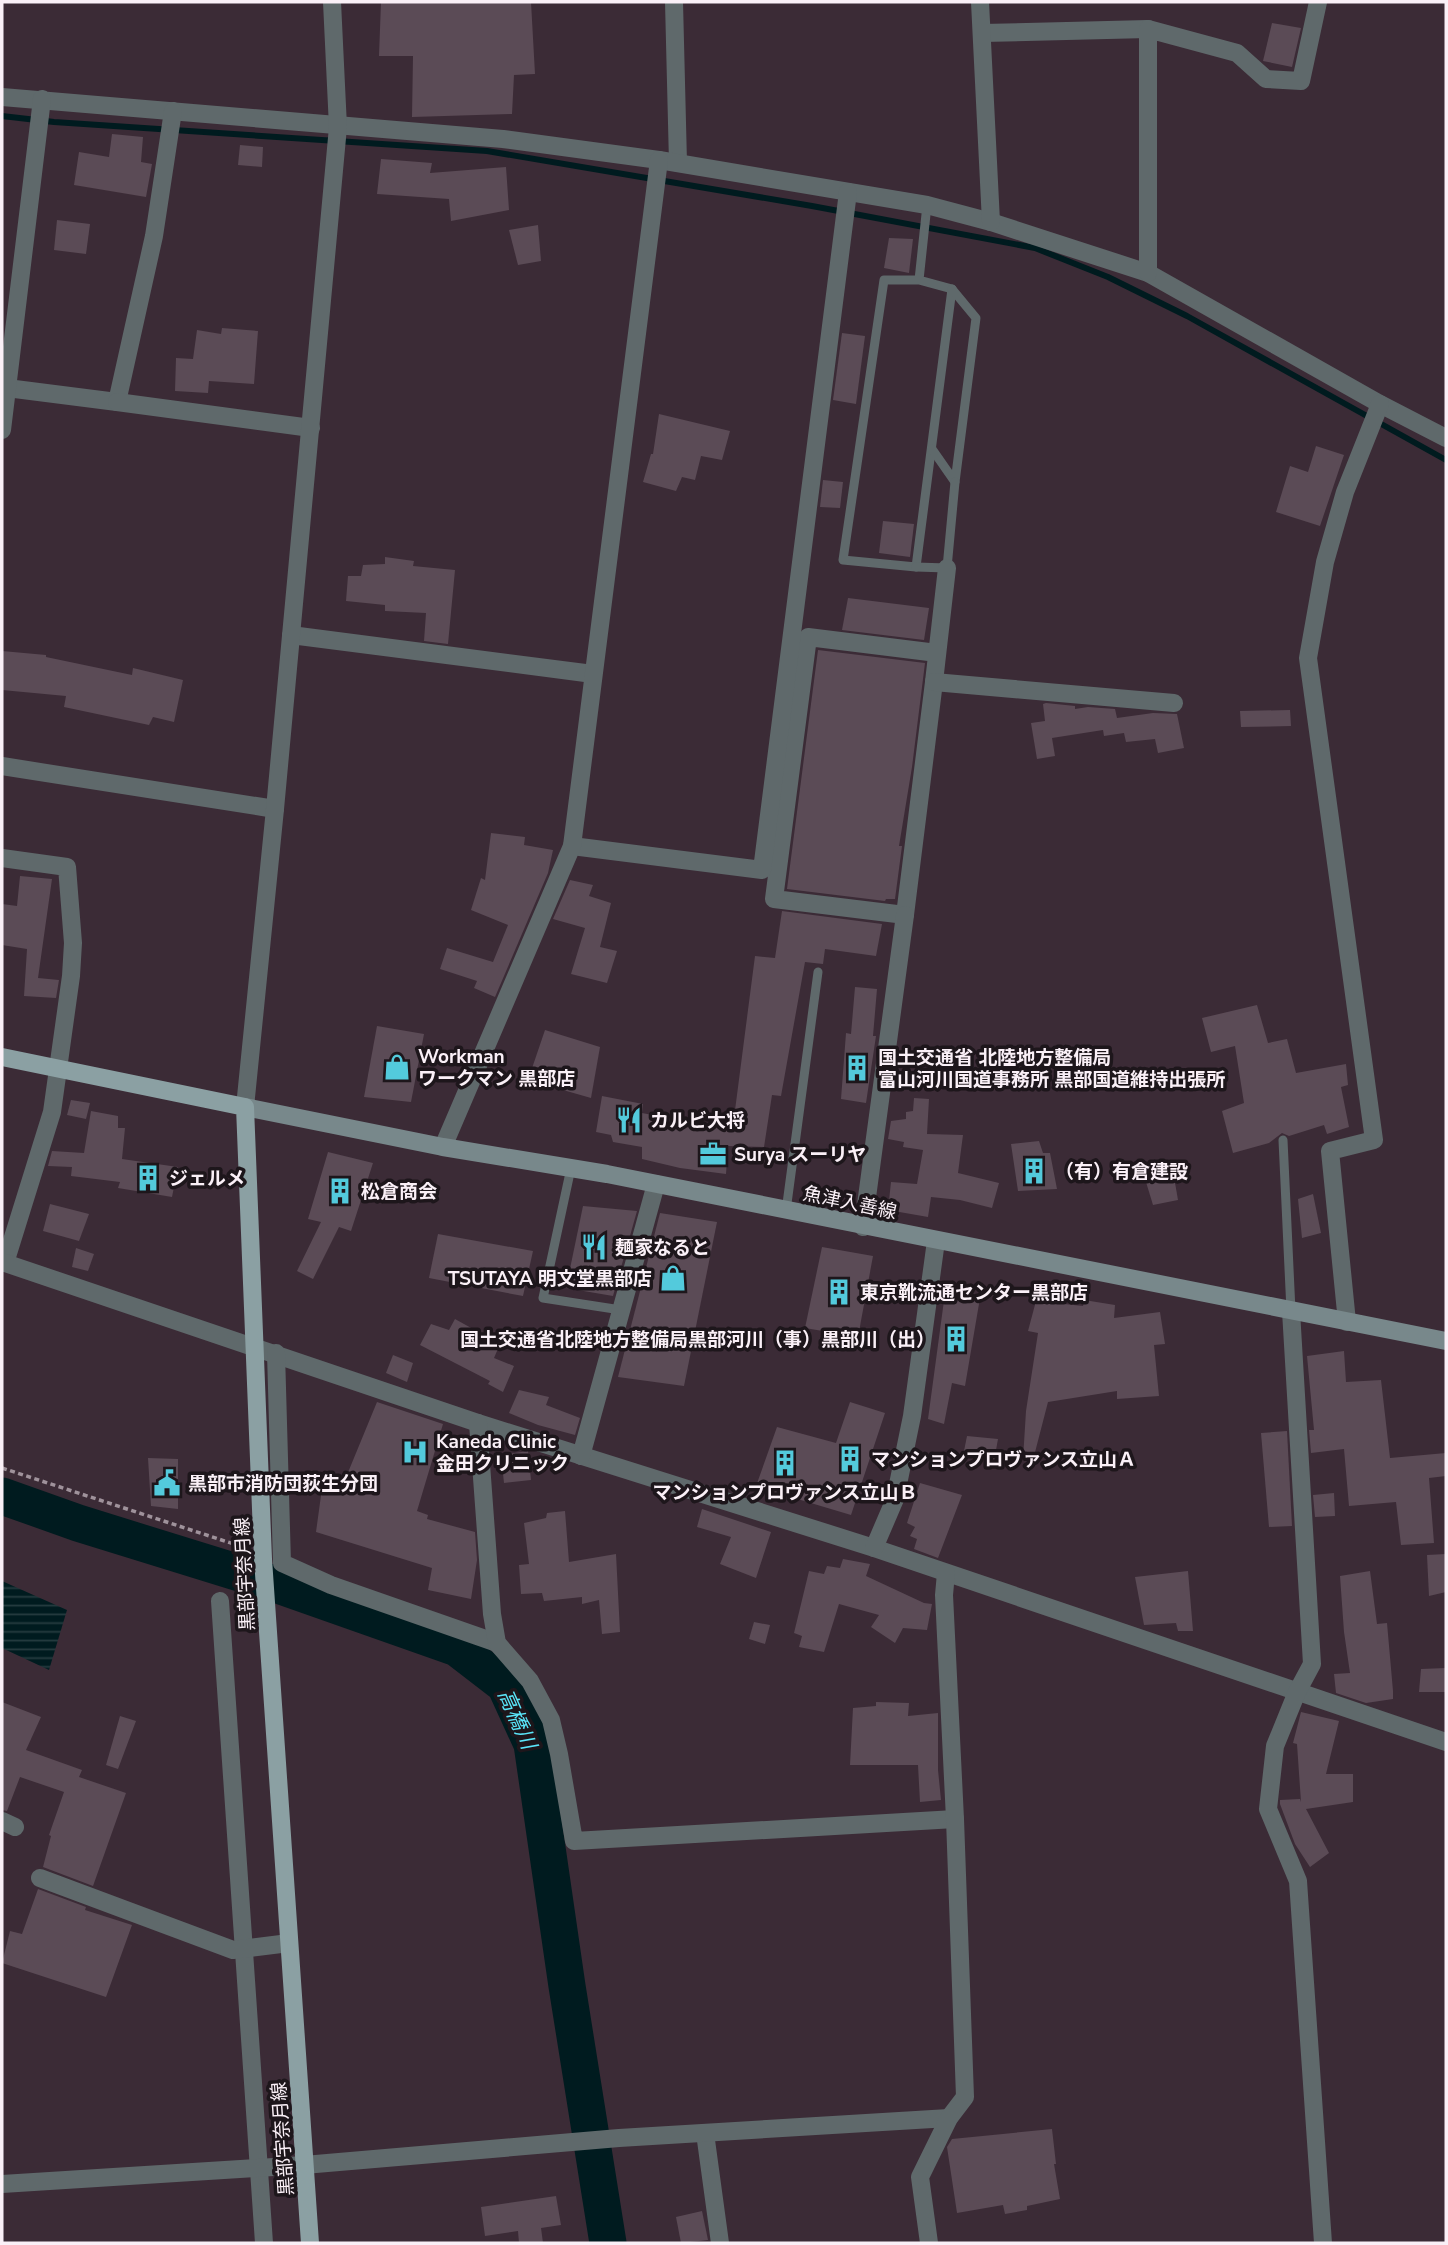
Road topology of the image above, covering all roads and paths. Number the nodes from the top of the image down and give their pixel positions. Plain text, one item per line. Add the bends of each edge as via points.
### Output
1 (332, 2) edge
2 (674, 2) edge
3 (980, 2) edge
4 (1318, 2) edge
5 (1148, 29) junction
6 (982, 33) junction
7 (2, 97) edge
8 (42, 99) junction
9 (173, 111) junction
10 (338, 127) junction
11 (659, 160) junction
12 (678, 163) junction
13 (848, 192) junction
14 (927, 205) junction
15 (991, 222) junction
16 (1148, 273) junction
17 (919, 280) junction
18 (953, 289) junction
19 (7, 388) junction
20 (117, 402) junction
21 (1380, 404) junction
22 (311, 428) junction
23 (2, 430) edge
24 (1446, 438) edge
25 (932, 449) junction
26 (955, 482) junction
27 (916, 567) junction
28 (947, 568) junction
29 (291, 635) junction
30 (937, 653) junction
31 (593, 674) junction
32 (934, 682) junction
33 (1174, 703) dead end
34 (2, 765) edge
35 (275, 809) junction
36 (572, 846) junction
37 (2, 859) edge
38 (905, 915) junction
39 (818, 972) dead end
40 (2, 1057) edge
41 (57, 1068) junction
42 (245, 1107) junction
43 (1283, 1140) dead end
44 (443, 1147) junction
45 (570, 1168) junction
46 (656, 1184) junction
47 (786, 1211) junction
48 (863, 1227) junction
49 (936, 1241) junction
50 (3, 1263) edge
51 (621, 1310) junction
52 (1291, 1311) junction
53 (1347, 1322) junction
54 (1446, 1341) edge
55 (254, 1345) junction
56 (276, 1353) junction
57 (478, 1423) junction
58 (581, 1456) junction
59 (2, 1468) edge
60 (874, 1548) junction
61 (263, 1554) junction
62 (946, 1573) junction
63 (220, 1601) dead end
64 (497, 1643) junction
65 (1297, 1692) junction
66 (1446, 1741) edge
67 (955, 1819) junction
68 (40, 1878) dead end
69 (289, 1943) junction
70 (246, 1949) junction
71 (949, 2118) junction
72 (705, 2133) junction
73 (304, 2165) junction
74 (259, 2167) junction
75 (2, 2183) edge
76 (264, 2243) edge
77 (310, 2243) edge
78 (720, 2243) edge
79 (929, 2243) edge
80 (1323, 2243) edge

1 - 10 street
2 - 12 street
3 - 6 street
4 - 5 street via 1301,81 1266,79 1237,53
5 - 6 street
5 - 16 street
6 - 15 street
7 - 8 street
8 - 9 street
8 - 19 street
9 - 10 street
9 - 20 street via 153,236
10 - 11 street via 503,139
10 - 22 street
11 - 12 street
11 - 31 street
12 - 13 street
13 - 14 street
13 - 36 street via 762,870
14 - 15 street
14 - 17 lane
15 - 16 street
16 - 21 street
17 - 18 lane
17 - 27 lane via 884,280 843,561
18 - 25 lane
18 - 26 lane via 976,318
19 - 20 street
19 - 23 street
20 - 22 street
21 - 24 street
21 - 53 street via 1341,503 1308,658 1374,1140 1330,1151
22 - 29 street
25 - 26 lane
25 - 27 lane
26 - 28 lane
27 - 28 lane
28 - 30 street
29 - 31 street
29 - 35 street
30 - 32 street
30 - 38 street via 808,637 774,900
31 - 36 street
32 - 33 street
32 - 38 street
34 - 35 street
35 - 42 street
36 - 44 street
37 - 41 street via 67,867 73,943
38 - 48 street
39 - 47 lane
40 - 41 main road
41 - 42 main road
41 - 50 street via 52,1112
42 - 44 main road, 魚津入善線
42 - 55 main road, 黒部宇奈月線
43 - 52 lane
44 - 45 main road, 魚津入善線
45 - 46 main road, 魚津入善線
45 - 51 lane via 543,1298
46 - 47 main road, 魚津入善線
46 - 51 street
47 - 48 main road, 魚津入善線
48 - 49 main road, 魚津入善線
49 - 52 main road, 魚津入善線
49 - 60 street via 912,1416 895,1499
50 - 55 street
51 - 58 street
52 - 53 main road, 魚津入善線
52 - 65 street via 1312,1664
53 - 54 main road, 魚津入善線
55 - 56 street
55 - 61 main road, 黒部宇奈月線
56 - 57 street
56 - 64 street via 282,1563 331,1585
57 - 58 street
57 - 64 street
58 - 60 street
59 - 61 path
60 - 62 street
61 - 69 main road, 黒部宇奈月線
62 - 65 street
62 - 67 street
63 - 70 street
64 - 67 street via 530,1681 551,1720 574,1841
65 - 66 street
65 - 80 street via 1275,1746 1268,1809 1298,1881
67 - 71 street via 965,2097
68 - 70 street via 233,1950
69 - 70 street
69 - 73 main road, 黒部宇奈月線
70 - 74 street
71 - 72 street
71 - 79 street via 920,2177
72 - 73 street
72 - 78 street
73 - 74 street
73 - 77 main road, 黒部宇奈月線
74 - 75 street
74 - 76 street

